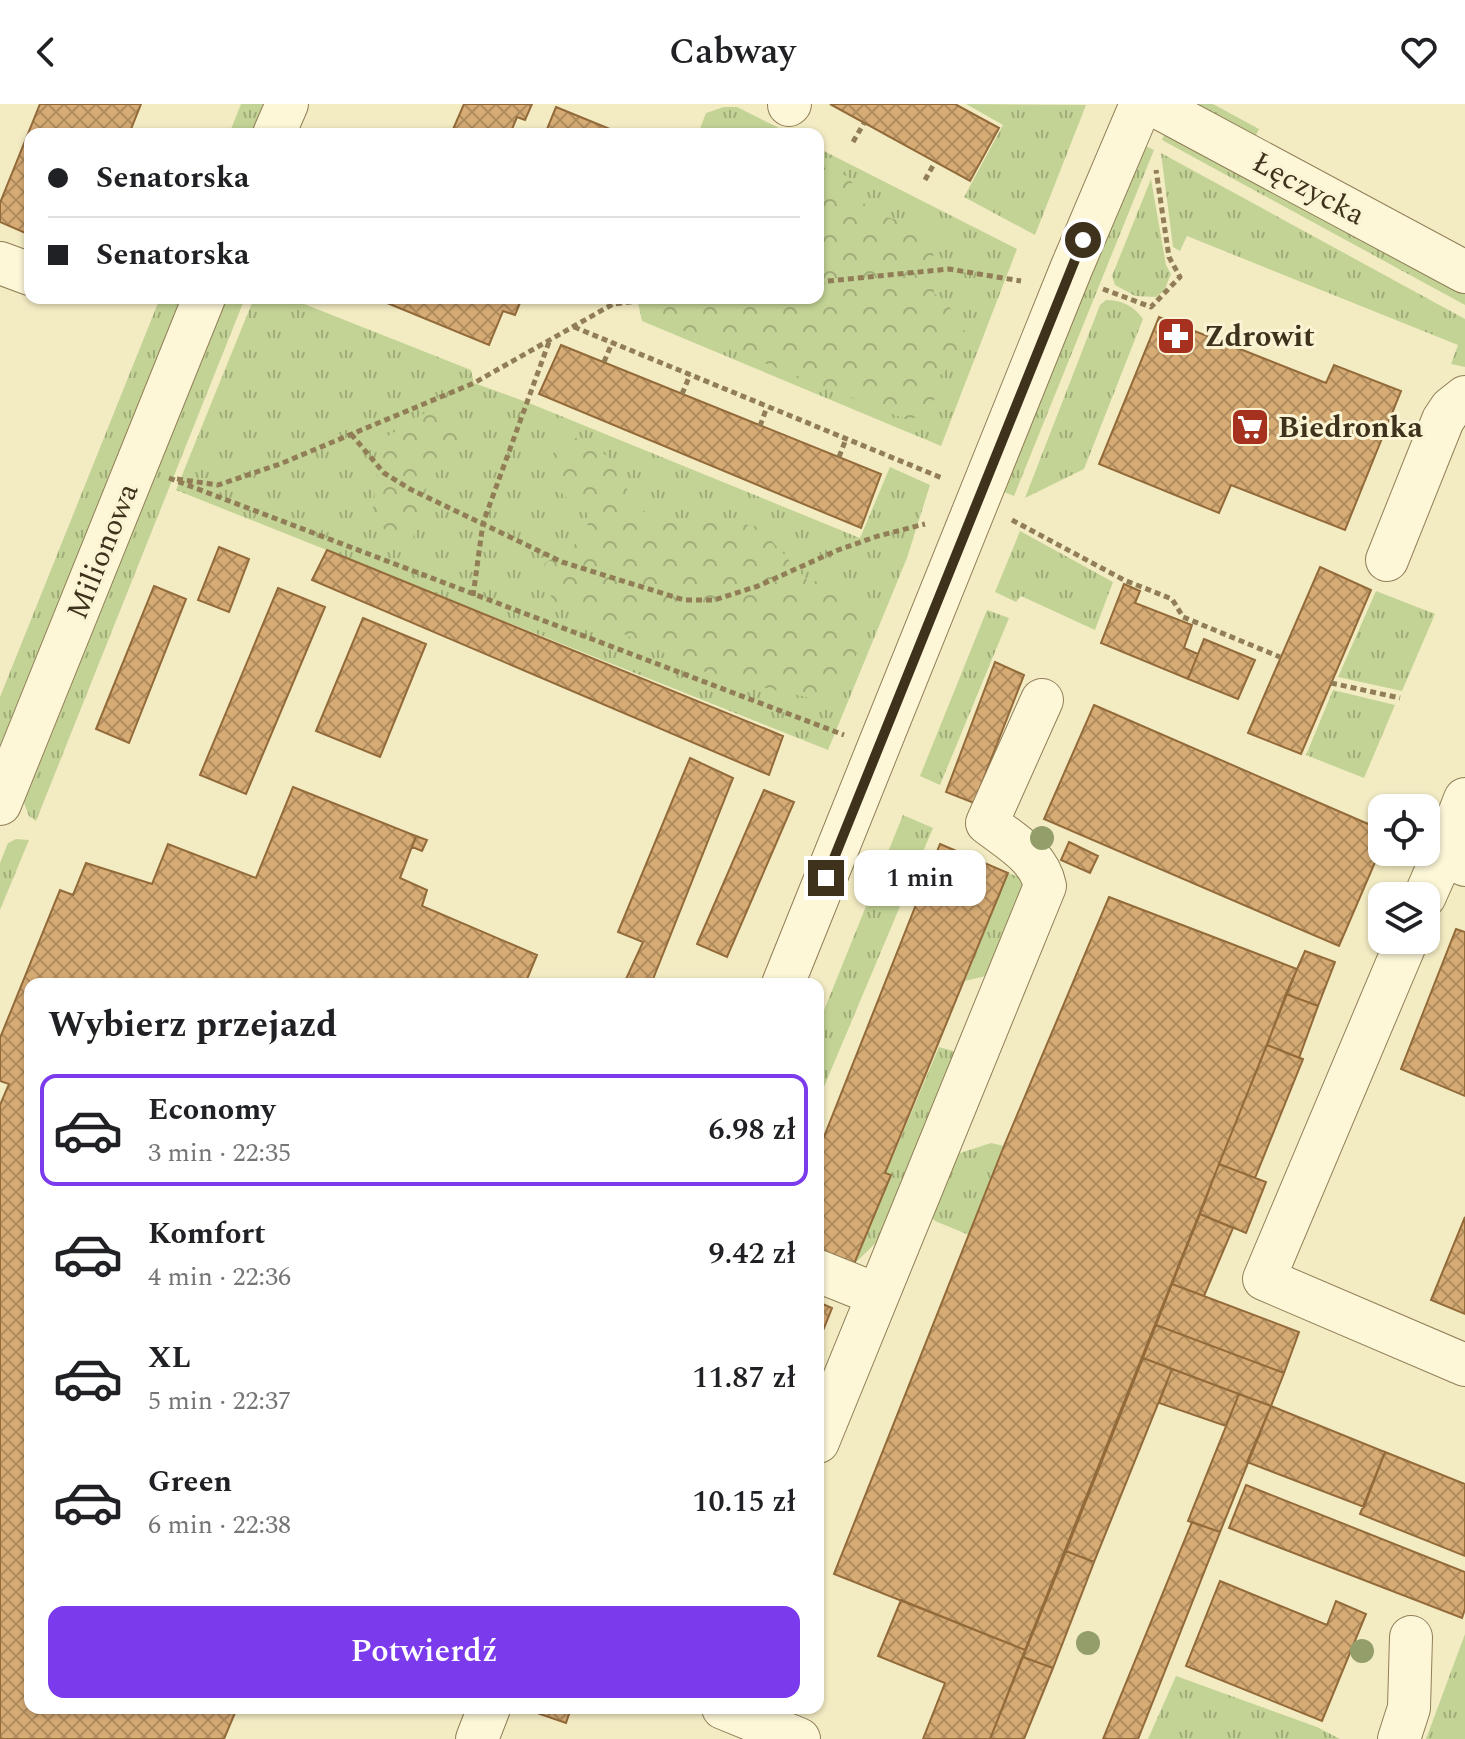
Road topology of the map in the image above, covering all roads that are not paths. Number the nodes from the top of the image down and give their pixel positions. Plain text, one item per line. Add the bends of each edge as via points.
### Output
1 (287, 104) edge
2 (1141, 104) edge
3 (1152, 104) edge
4 (277, 128) edge
5 (0, 263) edge
6 (1463, 267) edge
7 (24, 272) edge
8 (202, 304) edge
9 (1465, 397) edge
10 (1387, 560) dead end
11 (1042, 700) dead end
12 (1465, 799) edge
13 (0, 804) edge
14 (1454, 860) edge
15 (1436, 882) edge
16 (1401, 954) edge
17 (785, 978) edge
18 (824, 1273) edge
19 (878, 1295) junction
20 (1465, 1365) edge
21 (824, 1427) edge
22 (1411, 1637) dead end
23 (487, 1714) edge
24 (738, 1714) edge
25 (477, 1739) edge
26 (799, 1739) edge
27 (1399, 1739) edge

1 - 4 street
2 - 17 street
3 - 6 street, Łęczycka
5 - 7 street
8 - 13 street, Milionowa
9 - 10 street via 1443,420
11 - 19 street via 987,823 1035,861 1045,886
12 - 14 street
14 - 15 street
16 - 20 street via 1264,1279
18 - 19 street
19 - 21 street
22 - 27 street via 1409,1708
23 - 25 street
24 - 26 street

